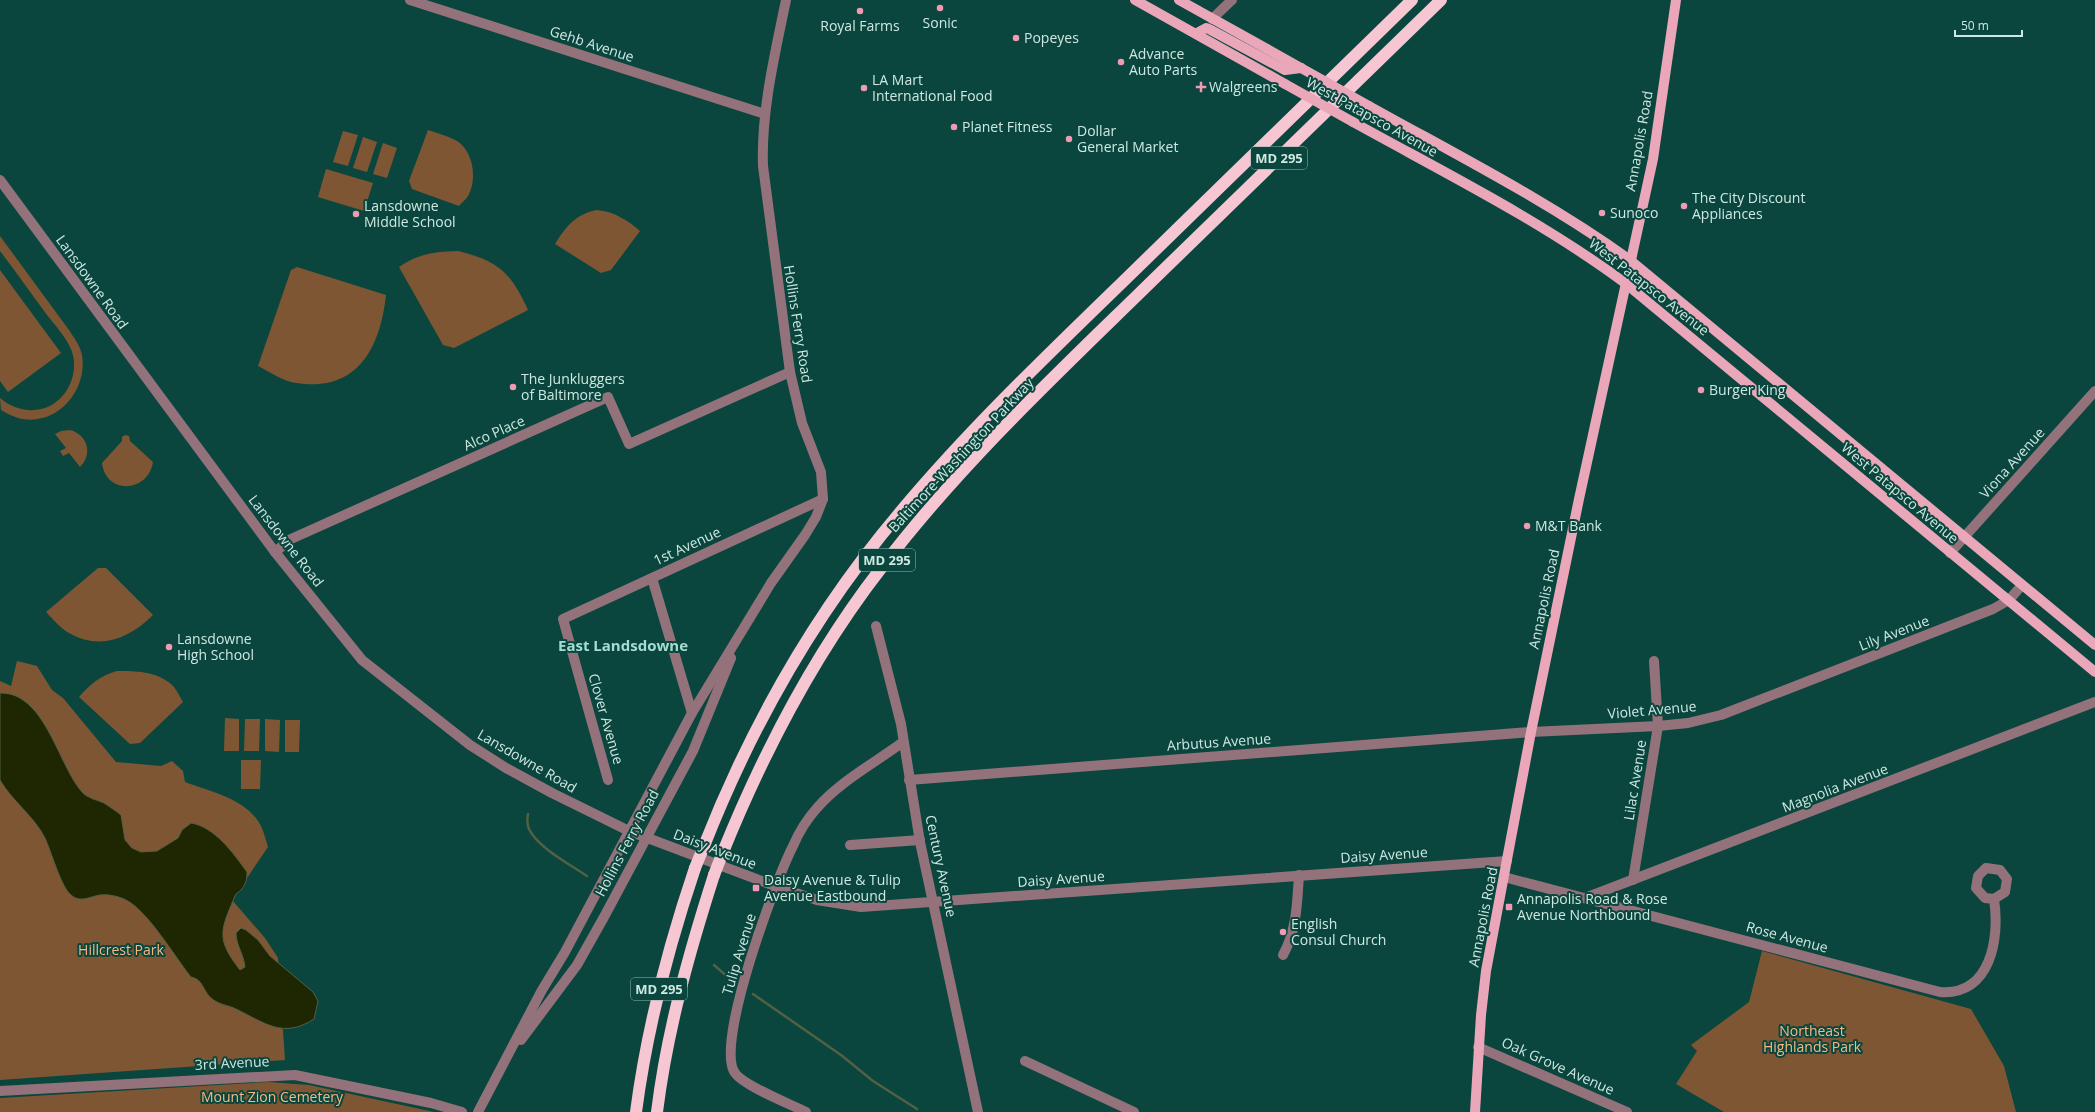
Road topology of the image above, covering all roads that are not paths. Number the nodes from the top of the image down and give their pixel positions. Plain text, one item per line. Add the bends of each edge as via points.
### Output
1 (410, 0) edge
2 (786, 0) edge
3 (1135, 0) edge
4 (1179, 0) edge
5 (1232, 0) edge
6 (1412, 0) edge
7 (1441, 0) edge
8 (1676, 0) edge
9 (1212, 19) junction
10 (1197, 33) junction
11 (1301, 68) junction
12 (765, 114) junction
13 (0, 180) edge
14 (1630, 260) junction
15 (1625, 283) junction
16 (790, 372) junction
17 (2095, 391) edge
18 (823, 499) junction
19 (1965, 536) junction
20 (275, 552) junction
21 (1950, 553) junction
22 (652, 578) junction
23 (2022, 585) junction
24 (2009, 600) junction
25 (563, 619) joint
26 (744, 626) junction
27 (876, 626) dead end
28 (2095, 645) edge
29 (1654, 661) dead end
30 (2095, 672) edge
31 (1770, 696) joint
32 (2095, 702) edge
33 (692, 713) junction
34 (1658, 726) junction
35 (1532, 732) junction
36 (903, 742) junction
37 (608, 780) dead end
38 (909, 780) junction
39 (630, 831) junction
40 (646, 838) junction
41 (920, 840) junction
42 (850, 845) dead end
43 (1507, 862) junction
44 (1299, 875) junction
45 (1504, 877) junction
46 (1633, 880) junction
47 (775, 886) junction
48 (1585, 898) junction
49 (1994, 899) dead end
50 (934, 902) junction
51 (1284, 955) dead end
52 (1478, 1046) junction
53 (507, 1057) junction
54 (1025, 1061) dead end
55 (0, 1091) edge
56 (462, 1112) edge
57 (478, 1112) edge
58 (636, 1112) edge
59 (657, 1112) edge
60 (806, 1112) edge
61 (978, 1112) edge
62 (1134, 1112) edge
63 (1476, 1112) edge
64 (1627, 1112) edge

1 - 12 street, Gehb Avenue
2 - 12 street, Hollins Ferry Road
3 - 10 main road, West Patapsco Avenue
4 - 9 main road, West Patapsco Avenue
5 - 9 street
6 - 58 highway, Baltimore-Washington Parkway / MD 295, bridge via 967,437 901,511 837,594 787,673 741,758 695,868 656,998
7 - 59 highway, Baltimore-Washington Parkway / MD 295, bridge via 980,452 915,526 854,605 804,682 759,766 722,852 689,955 667,1047
8 - 14 main road, Annapolis Road via 1653,159
9 - 11 main road, West Patapsco Avenue
10 - 11 main road via 1206,28 1210,29 1285,70
10 - 15 main road, West Patapsco Avenue, bridge via 1546,230
11 - 14 main road, West Patapsco Avenue, bridge via 1555,211
12 - 16 street, Hollins Ferry Road via 763,166
13 - 20 street, Lansdowne Road
14 - 15 main road, Annapolis Road
14 - 19 main road, West Patapsco Avenue
15 - 21 main road, West Patapsco Avenue
15 - 35 main road, Annapolis Road
16 - 18 street, Hollins Ferry Road via 802,423 821,472
16 - 20 street, Alco Place via 629,444 608,397 291,539
17 - 19 street, Viona Avenue
18 - 22 street, 1st Avenue
18 - 26 street, Hollins Ferry Road via 805,535
19 - 21 street, Viona Avenue
19 - 23 main road, West Patapsco Avenue
20 - 39 street, Lansdowne Road via 362,660 439,722 506,768
21 - 24 main road, West Patapsco Avenue
22 - 25 street, 1st Avenue
22 - 33 street
23 - 24 street, Lily Avenue
23 - 28 main road, West Patapsco Avenue
24 - 30 main road, West Patapsco Avenue
24 - 31 street, Lily Avenue via 1993,609
25 - 37 street, Clover Avenue
26 - 33 street, Hollins Ferry Road
26 - 40 street, Hollins Ferry Road via 693,751
27 - 36 street, Century Avenue via 898,709
29 - 34 street, Lilac Avenue
31 - 34 street, Violet Avenue via 1703,720
32 - 46 street, Magnolia Avenue
33 - 39 street, Hollins Ferry Road
34 - 35 street, Violet Avenue
34 - 46 street, Lilac Avenue
35 - 38 street, Arbutus Avenue
35 - 43 main road, Annapolis Road
36 - 38 street, Century Avenue
36 - 47 street, Tulip Avenue via 830,794 817,808 792,846
38 - 41 street, Century Avenue
39 - 40 street, Daisy Avenue
39 - 53 street, Hollins Ferry Road
40 - 47 street, Daisy Avenue
40 - 53 street, Hollins Ferry Road via 577,965 549,1006
41 - 42 street
41 - 50 street, Century Avenue
43 - 44 street, Daisy Avenue
43 - 45 main road, Annapolis Road
44 - 50 street, Daisy Avenue
44 - 51 street via 1292,939
45 - 48 street, Rose Avenue
45 - 52 main road, Annapolis Road via 1486,971
46 - 48 street, Magnolia Avenue
47 - 50 street, Daisy Avenue via 817,900 861,907
47 - 60 street, Tulip Avenue via 740,998 731,1040 730,1060 735,1074 744,1082
48 - 49 street, Rose Avenue via 1940,992 1952,993 1972,985 1984,971 1996,930
50 - 61 street, Century Avenue
52 - 63 main road, Annapolis Road
52 - 64 street, Oak Grove Avenue
53 - 57 street, Hollins Ferry Road
54 - 62 street
55 - 56 street, 3rd Avenue via 295,1075 431,1103

